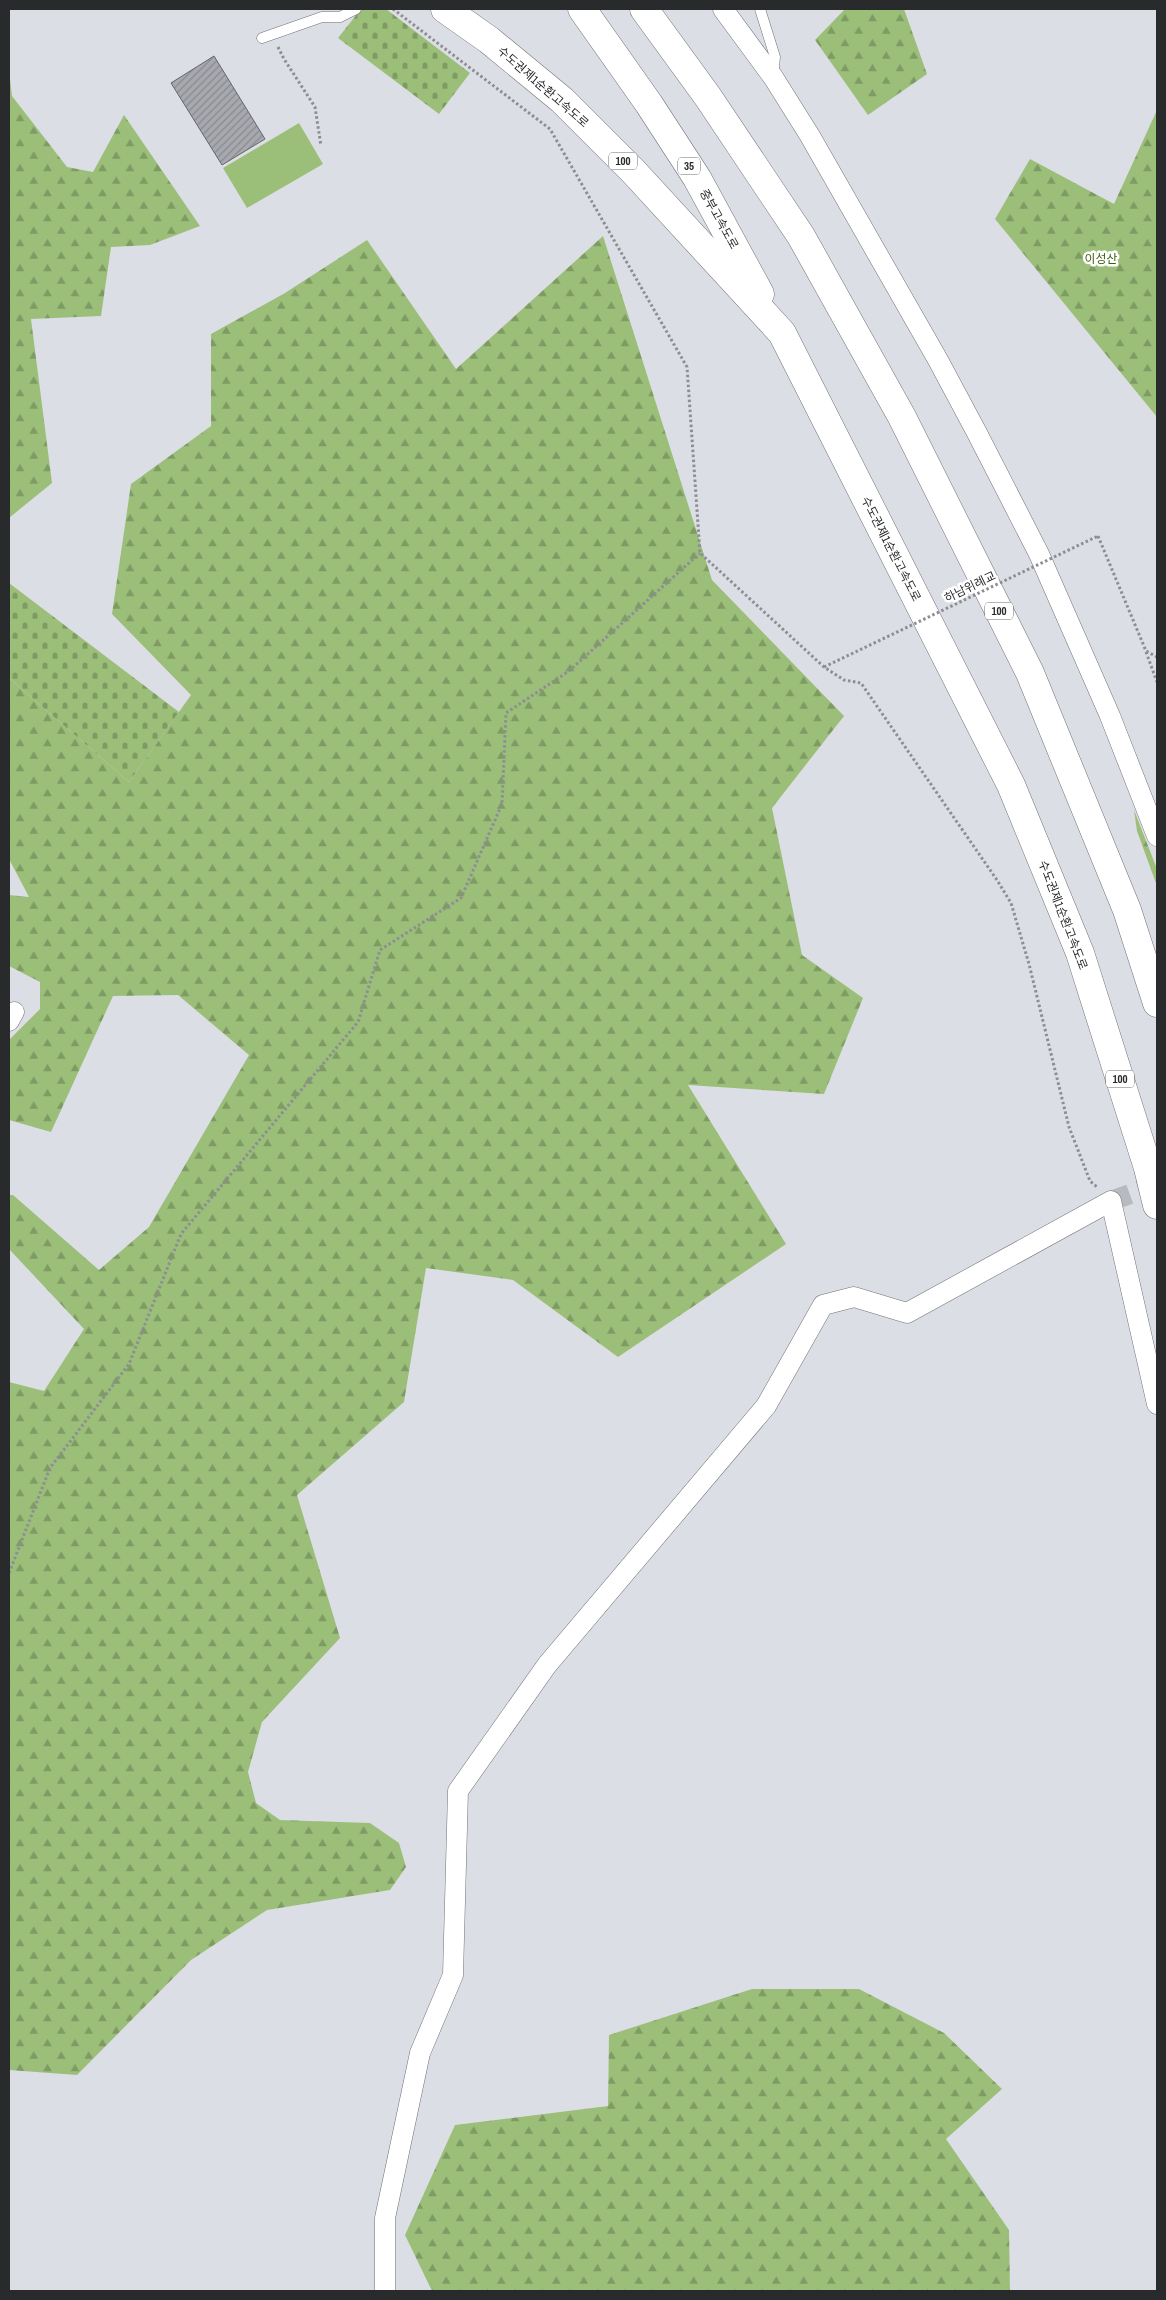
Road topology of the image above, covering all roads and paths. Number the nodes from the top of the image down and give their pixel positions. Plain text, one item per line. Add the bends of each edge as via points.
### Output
1 (356, 9) edge
2 (393, 9) edge
3 (445, 9) edge
4 (582, 9) edge
5 (644, 9) edge
6 (723, 9) edge
7 (760, 9) edge
8 (273, 34) junction
9 (262, 38) dead end
10 (773, 77) junction
11 (321, 146) dead end
12 (782, 333) junction
13 (700, 553) junction
14 (1146, 651) junction
15 (1157, 657) edge
16 (824, 667) junction
17 (1157, 682) edge
18 (1157, 836) edge
19 (1157, 1003) edge
20 (1112, 1201) junction
21 (1157, 1205) edge
22 (1157, 1404) edge
23 (9, 1573) edge
24 (385, 2291) edge

1 - 8 lane via 340,17 322,16
2 - 13 path via 550,129 687,367
3 - 12 highway, 수도권제1순환고속도로 / 100 via 489,40 562,100 633,171
4 - 12 highway, 중부고속도로 / 35 via 697,178
5 - 19 highway, 100 via 708,97 801,236 902,417 1030,673 1127,910
6 - 10 street
7 - 10 lane via 775,57
8 - 9 lane
8 - 11 path via 284,59 315,106
10 - 18 street via 938,360 1039,554 1110,716
12 - 21 highway, 수도권제1순환고속도로 / 100 via 1011,785 1080,953
13 - 16 path
13 - 23 path via 569,671 506,714 502,804 461,898 380,950 358,1022 181,1234 129,1364 50,1468
14 - 15 path
14 - 16 path, 하남위례교, bridge via 1098,536
14 - 17 path
16 - 20 path via 844,680 861,683 1011,902 1069,1127 1090,1180
20 - 22 street
20 - 24 street via 907,1313 854,1297 823,1305 766,1406 547,1665 458,1791 453,1975 418,2063 385,2218

